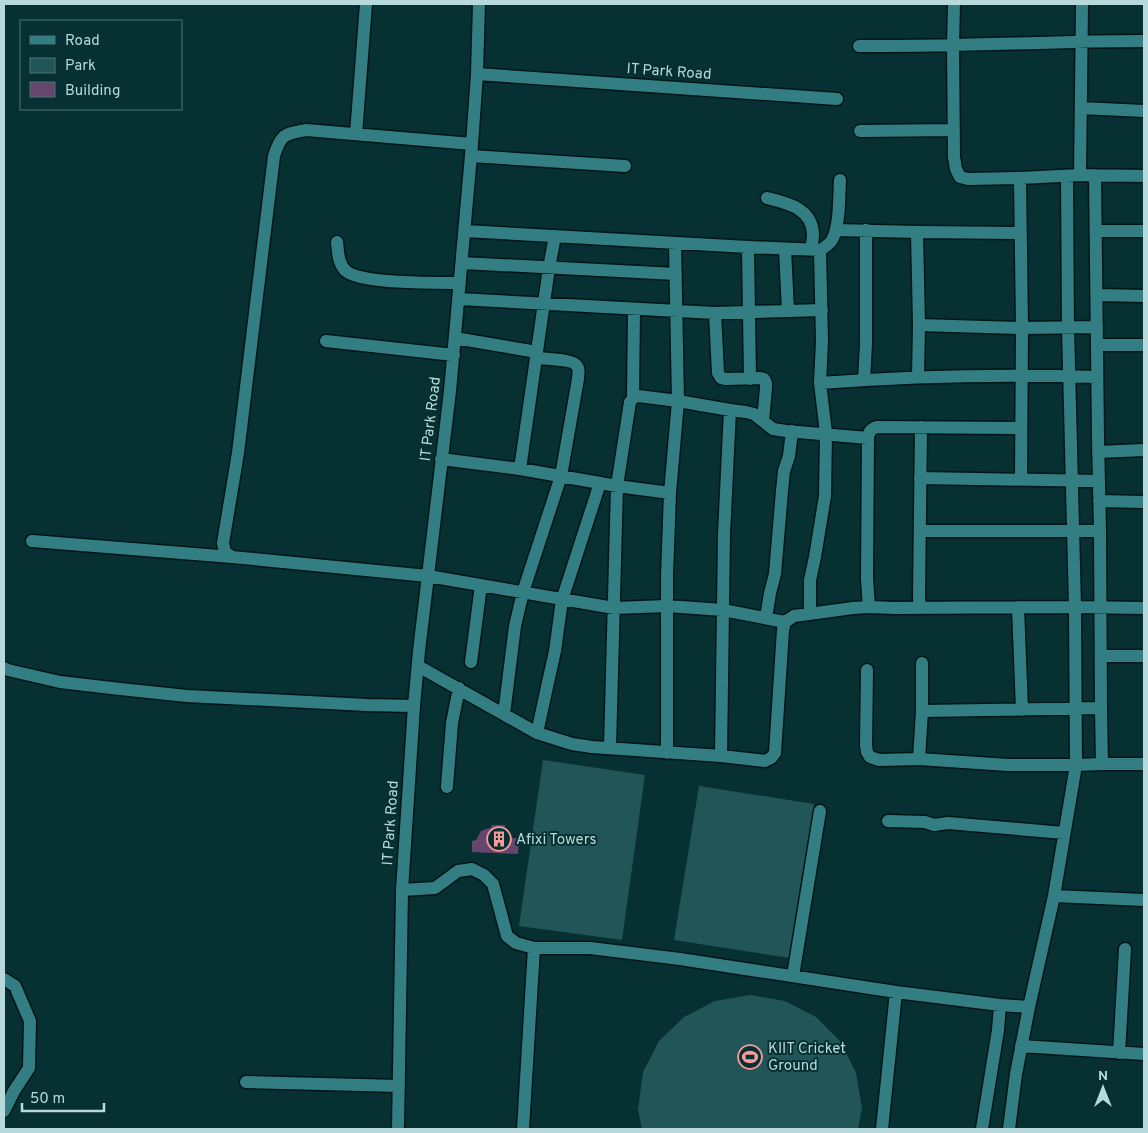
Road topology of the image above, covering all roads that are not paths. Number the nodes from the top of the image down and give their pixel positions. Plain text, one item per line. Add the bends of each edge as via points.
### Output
1 (366, 4) edge
2 (480, 4) edge
3 (954, 4) edge
4 (1082, 4) edge
5 (1082, 41) junction
6 (1144, 41) edge
7 (858, 46) dead end
8 (953, 46) junction
9 (478, 74) junction
10 (837, 99) dead end
11 (1081, 108) junction
12 (1144, 111) edge
13 (954, 130) junction
14 (860, 131) dead end
15 (356, 134) junction
16 (472, 150) junction
17 (625, 166) dead end
18 (1074, 175) junction
19 (1095, 175) junction
20 (1144, 176) edge
21 (1020, 178) junction
22 (840, 180) dead end
23 (767, 198) dead end
24 (836, 230) junction
25 (866, 230) junction
26 (465, 231) junction
27 (1096, 231) junction
28 (1144, 231) edge
29 (917, 232) junction
30 (1021, 233) junction
31 (555, 236) junction
32 (337, 242) dead end
33 (675, 243) junction
34 (748, 247) junction
35 (785, 249) junction
36 (816, 250) junction
37 (462, 263) junction
38 (549, 268) junction
39 (676, 274) junction
40 (460, 283) junction
41 (1097, 295) junction
42 (1144, 296) edge
43 (458, 299) junction
44 (544, 304) junction
45 (634, 309) junction
46 (822, 310) junction
47 (676, 311) junction
48 (788, 311) junction
49 (749, 312) junction
50 (716, 313) junction
51 (919, 325) junction
52 (1068, 327) junction
53 (1097, 327) junction
54 (1022, 328) junction
55 (455, 338) junction
56 (326, 341) dead end
57 (1097, 345) junction
58 (1144, 345) edge
59 (454, 355) junction
60 (537, 355) junction
61 (1021, 376) junction
62 (1069, 376) junction
63 (918, 377) junction
64 (1097, 377) junction
65 (750, 379) junction
66 (864, 380) junction
67 (820, 383) junction
68 (633, 398) junction
69 (678, 401) junction
70 (730, 410) junction
71 (763, 420) junction
72 (921, 427) junction
73 (1021, 428) junction
74 (792, 431) junction
75 (826, 434) junction
76 (868, 438) junction
77 (1144, 450) edge
78 (1098, 452) junction
79 (441, 459) junction
80 (520, 469) junction
81 (561, 476) junction
82 (920, 478) junction
83 (1021, 480) junction
84 (1072, 480) junction
85 (1099, 480) junction
86 (600, 483) junction
87 (617, 486) junction
88 (670, 492) junction
89 (1099, 501) junction
90 (1144, 502) edge
91 (920, 531) junction
92 (1073, 531) junction
93 (1100, 531) junction
94 (32, 541) dead end
95 (232, 557) junction
96 (428, 576) junction
97 (481, 585) junction
98 (523, 592) junction
99 (562, 600) junction
100 (667, 606) junction
101 (868, 607) junction
102 (920, 607) junction
103 (1018, 607) junction
104 (1075, 607) junction
105 (614, 608) junction
106 (1100, 608) junction
107 (1144, 608) edge
108 (723, 610) junction
109 (810, 614) junction
110 (766, 618) junction
111 (785, 622) junction
112 (1101, 656) junction
113 (1144, 656) edge
114 (471, 662) dead end
115 (922, 663) dead end
116 (418, 666) junction
117 (4, 668) edge
118 (868, 670) dead end
119 (459, 688) junction
120 (414, 706) junction
121 (1101, 708) junction
122 (1022, 710) junction
123 (1076, 710) junction
124 (922, 711) junction
125 (504, 714) junction
126 (537, 733) junction
127 (610, 748) junction
128 (667, 753) junction
129 (721, 756) junction
130 (919, 759) junction
131 (1102, 764) junction
132 (1144, 764) edge
133 (1076, 765) junction
134 (446, 787) dead end
135 (820, 811) dead end
136 (888, 821) dead end
137 (1064, 833) junction
138 (402, 890) junction
139 (1054, 896) junction
140 (1144, 900) edge
141 (534, 948) junction
142 (1125, 949) dead end
143 (793, 976) junction
144 (4, 979) edge
145 (896, 992) junction
146 (1000, 1005) junction
147 (1029, 1007) junction
148 (1021, 1046) junction
149 (1119, 1053) junction
150 (1144, 1054) edge
151 (246, 1082) dead end
152 (399, 1086) junction
153 (4, 1111) edge
154 (398, 1129) edge
155 (523, 1129) edge
156 (882, 1129) edge
157 (982, 1129) edge
158 (1009, 1129) edge

1 - 15 street
2 - 9 street
3 - 8 street
4 - 5 street
5 - 6 street
5 - 8 street
5 - 11 street
7 - 8 street
8 - 13 street
9 - 10 street, IT Park Road
9 - 16 street, IT Park Road
11 - 12 street
11 - 18 street
13 - 14 street
13 - 21 street via 954,157 960,177
15 - 16 street
15 - 95 street via 306,130 286,134 274,156 238,453 223,543 225,552
16 - 17 street
16 - 26 street, IT Park Road
18 - 19 street
18 - 21 street
18 - 52 street
19 - 20 street
19 - 27 street
21 - 30 street
22 - 24 street
23 - 36 street via 804,213 811,223
24 - 25 street
24 - 36 street via 831,241
25 - 29 street
25 - 66 street
26 - 31 street
26 - 37 street, IT Park Road
27 - 28 street
27 - 41 street
29 - 30 street
29 - 51 street
30 - 54 street
31 - 33 street
31 - 38 street
32 - 40 street via 340,262 346,271 363,278 423,284
33 - 34 street
33 - 39 street
34 - 35 street
34 - 49 street
35 - 36 street
35 - 48 street
36 - 46 street
37 - 38 street
37 - 40 street, IT Park Road
38 - 39 street
38 - 44 street
39 - 47 street
40 - 43 street, IT Park Road
41 - 42 street
41 - 53 street
43 - 44 street
43 - 55 street, IT Park Road
44 - 45 street
44 - 60 street
45 - 47 street
45 - 68 street
46 - 48 street
46 - 67 street
47 - 50 street
47 - 69 street
48 - 49 street
49 - 50 street
49 - 65 street
50 - 65 street via 718,374 726,379
51 - 54 street
51 - 63 street
52 - 53 street
52 - 54 street
52 - 62 street
53 - 57 street
54 - 61 street
55 - 59 street, IT Park Road
55 - 60 street
56 - 59 street
57 - 58 street
57 - 64 street
59 - 79 street, IT Park Road
60 - 80 street
60 - 81 street via 572,362 579,370
61 - 62 street
61 - 63 street
61 - 73 street
62 - 64 street
62 - 84 street
63 - 66 street
64 - 78 street
65 - 71 street via 764,379 766,383
66 - 67 street
67 - 75 street
68 - 69 street
68 - 87 street
69 - 70 street
69 - 88 street
70 - 71 street via 754,414
70 - 108 street
71 - 74 street via 773,429
72 - 73 street
72 - 76 street via 872,428
72 - 82 street
73 - 83 street
74 - 75 street
74 - 110 street via 784,471 775,574
75 - 76 street
75 - 109 street via 825,496 810,580
76 - 101 street
77 - 78 street
78 - 85 street
79 - 80 street
79 - 96 street, IT Park Road
80 - 81 street
81 - 86 street
81 - 98 street
82 - 83 street
82 - 91 street
83 - 84 street
84 - 85 street
84 - 92 street
85 - 89 street
86 - 87 street
86 - 99 street
87 - 88 street
87 - 105 street
88 - 100 street
89 - 90 street
89 - 93 street
91 - 92 street
91 - 102 street
92 - 93 street
92 - 104 street
93 - 106 street
94 - 95 street
95 - 96 street
96 - 97 street
96 - 116 street, IT Park Road
97 - 98 street
97 - 114 street
98 - 99 street
98 - 125 street via 515,626
99 - 105 street
99 - 126 street
100 - 105 street
100 - 108 street
100 - 128 street
101 - 102 street
101 - 109 street
102 - 103 street
103 - 104 street
103 - 122 street
104 - 106 street
104 - 123 street
105 - 127 street
106 - 107 street
106 - 112 street
108 - 110 street
108 - 129 street
109 - 111 street via 794,616
110 - 111 street
111 - 129 street via 775,753 765,761
112 - 113 street
112 - 121 street
115 - 124 street
116 - 119 street
116 - 120 street, IT Park Road
117 - 120 street via 60,682 187,696
118 - 130 street via 867,752 879,760
119 - 125 street
119 - 134 street
120 - 138 street, IT Park Road
121 - 123 street
121 - 131 street
122 - 123 street
122 - 124 street
123 - 133 street
124 - 130 street
125 - 126 street
126 - 127 street via 572,744
127 - 128 street
128 - 129 street
130 - 133 street via 1008,765
131 - 132 street
131 - 133 street
133 - 137 street
135 - 143 street
136 - 137 street
137 - 139 street
138 - 141 street via 435,888 458,871 472,870 484,875 493,884 507,936 516,943
138 - 152 street, IT Park Road
139 - 140 street
139 - 147 street
141 - 143 street via 590,948
141 - 155 street
142 - 149 street
143 - 145 street
144 - 153 street via 15,986 30,1021 29,1068
145 - 146 street
145 - 156 street
146 - 147 street
146 - 157 street
147 - 148 street
148 - 149 street
148 - 158 street
149 - 150 street
151 - 152 street
152 - 154 street, IT Park Road

